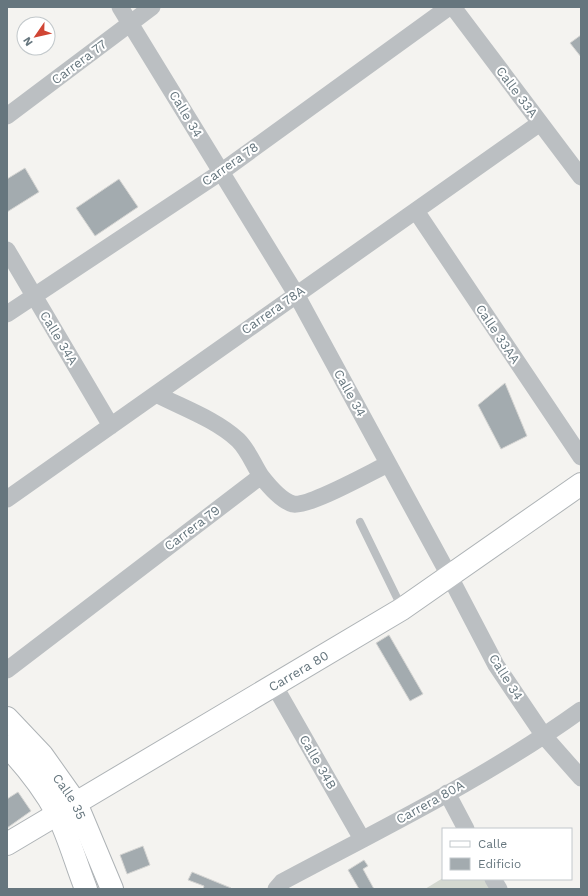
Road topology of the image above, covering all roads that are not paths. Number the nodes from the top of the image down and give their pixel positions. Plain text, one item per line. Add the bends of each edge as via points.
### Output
1 (120, 7) edge
2 (152, 7) edge
3 (449, 7) edge
4 (453, 7) edge
5 (130, 23) junction
6 (7, 116) edge
7 (540, 123) junction
8 (221, 172) junction
9 (581, 177) edge
10 (416, 211) junction
11 (7, 250) edge
12 (296, 294) junction
13 (34, 295) junction
14 (7, 314) edge
15 (156, 394) junction
16 (111, 426) junction
17 (581, 457) edge
18 (388, 464) junction
19 (261, 476) junction
20 (581, 484) edge
21 (7, 499) edge
22 (360, 522) dead end
23 (450, 577) junction
24 (402, 609) junction
25 (7, 670) edge
26 (274, 685) junction
27 (581, 710) edge
28 (7, 718) edge
29 (544, 736) junction
30 (7, 746) edge
31 (581, 778) edge
32 (447, 793) junction
33 (76, 803) junction
34 (57, 814) junction
35 (465, 828) edge
36 (362, 839) junction
37 (7, 844) edge
38 (494, 880) edge
39 (86, 889) edge
40 (112, 889) edge
41 (276, 889) edge
42 (499, 889) edge

1 - 5 street, Calle 34
2 - 5 street, Carrera 77
3 - 8 street, Carrera 78
4 - 7 street, Calle 33A
5 - 6 street, Carrera 77
5 - 8 street, Calle 34
7 - 9 street, Calle 33A
7 - 10 street, Carrera 78A
8 - 12 street, Calle 34
8 - 13 street, Carrera 78
10 - 12 street, Carrera 78A
10 - 17 street, Calle 33AA
11 - 13 street, Calle 34A
12 - 15 street, Carrera 78A
12 - 18 street, Calle 34
13 - 14 street, Carrera 78
13 - 16 street, Calle 34A
15 - 16 street, Carrera 78A
15 - 19 street via 230,433 250,455
16 - 21 street, Carrera 78A
18 - 19 street via 300,504 293,504 283,498
18 - 23 street, Calle 34
19 - 25 street, Carrera 79
20 - 23 street, Carrera 80
22 - 24 lane
23 - 24 street, Carrera 80
23 - 29 street, Calle 34 via 496,665
24 - 26 street, Carrera 80
26 - 33 street, Carrera 80
26 - 36 street, Calle 34B
27 - 29 street, Carrera 80A
28 - 33 street, Calle 35 via 23,732 42,755
29 - 31 street, Calle 34
29 - 32 street, Carrera 80A
30 - 34 street, Calle 35 via 42,788
32 - 35 street
32 - 36 street, Carrera 80A
33 - 34 street, Carrera 80
33 - 40 street, Calle 35
34 - 37 street, Carrera 80
34 - 39 street, Calle 35
36 - 41 street, Carrera 80A via 282,882
38 - 42 street

